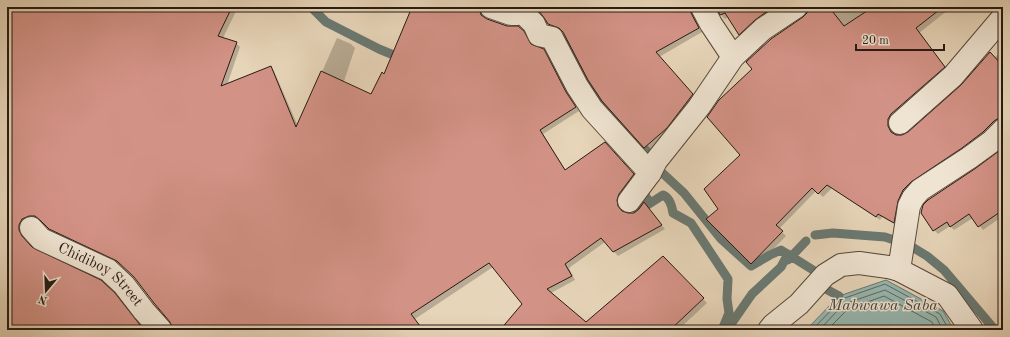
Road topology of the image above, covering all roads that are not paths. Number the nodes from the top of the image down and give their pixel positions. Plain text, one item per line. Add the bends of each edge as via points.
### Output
1 (491, 7) edge
2 (702, 7) edge
3 (796, 7) edge
4 (523, 9) edge
5 (1003, 17) edge
6 (733, 57) junction
7 (900, 123) dead end
8 (1003, 130) edge
9 (650, 173) junction
10 (628, 201) dead end
11 (31, 228) dead end
12 (899, 270) junction
13 (161, 330) edge
14 (769, 330) edge
15 (972, 330) edge

1 - 4 street via 511,14
2 - 6 street
3 - 6 street via 762,29
4 - 9 street via 539,35 552,38 592,109
5 - 7 street via 953,76
6 - 9 street via 699,107 656,161
8 - 12 street via 991,142 920,190 913,198 909,206
9 - 10 street
11 - 13 street, Chidiboy Street via 41,239 108,270 124,285
12 - 14 street via 859,263 841,264 825,275 799,304
12 - 15 street via 947,295

